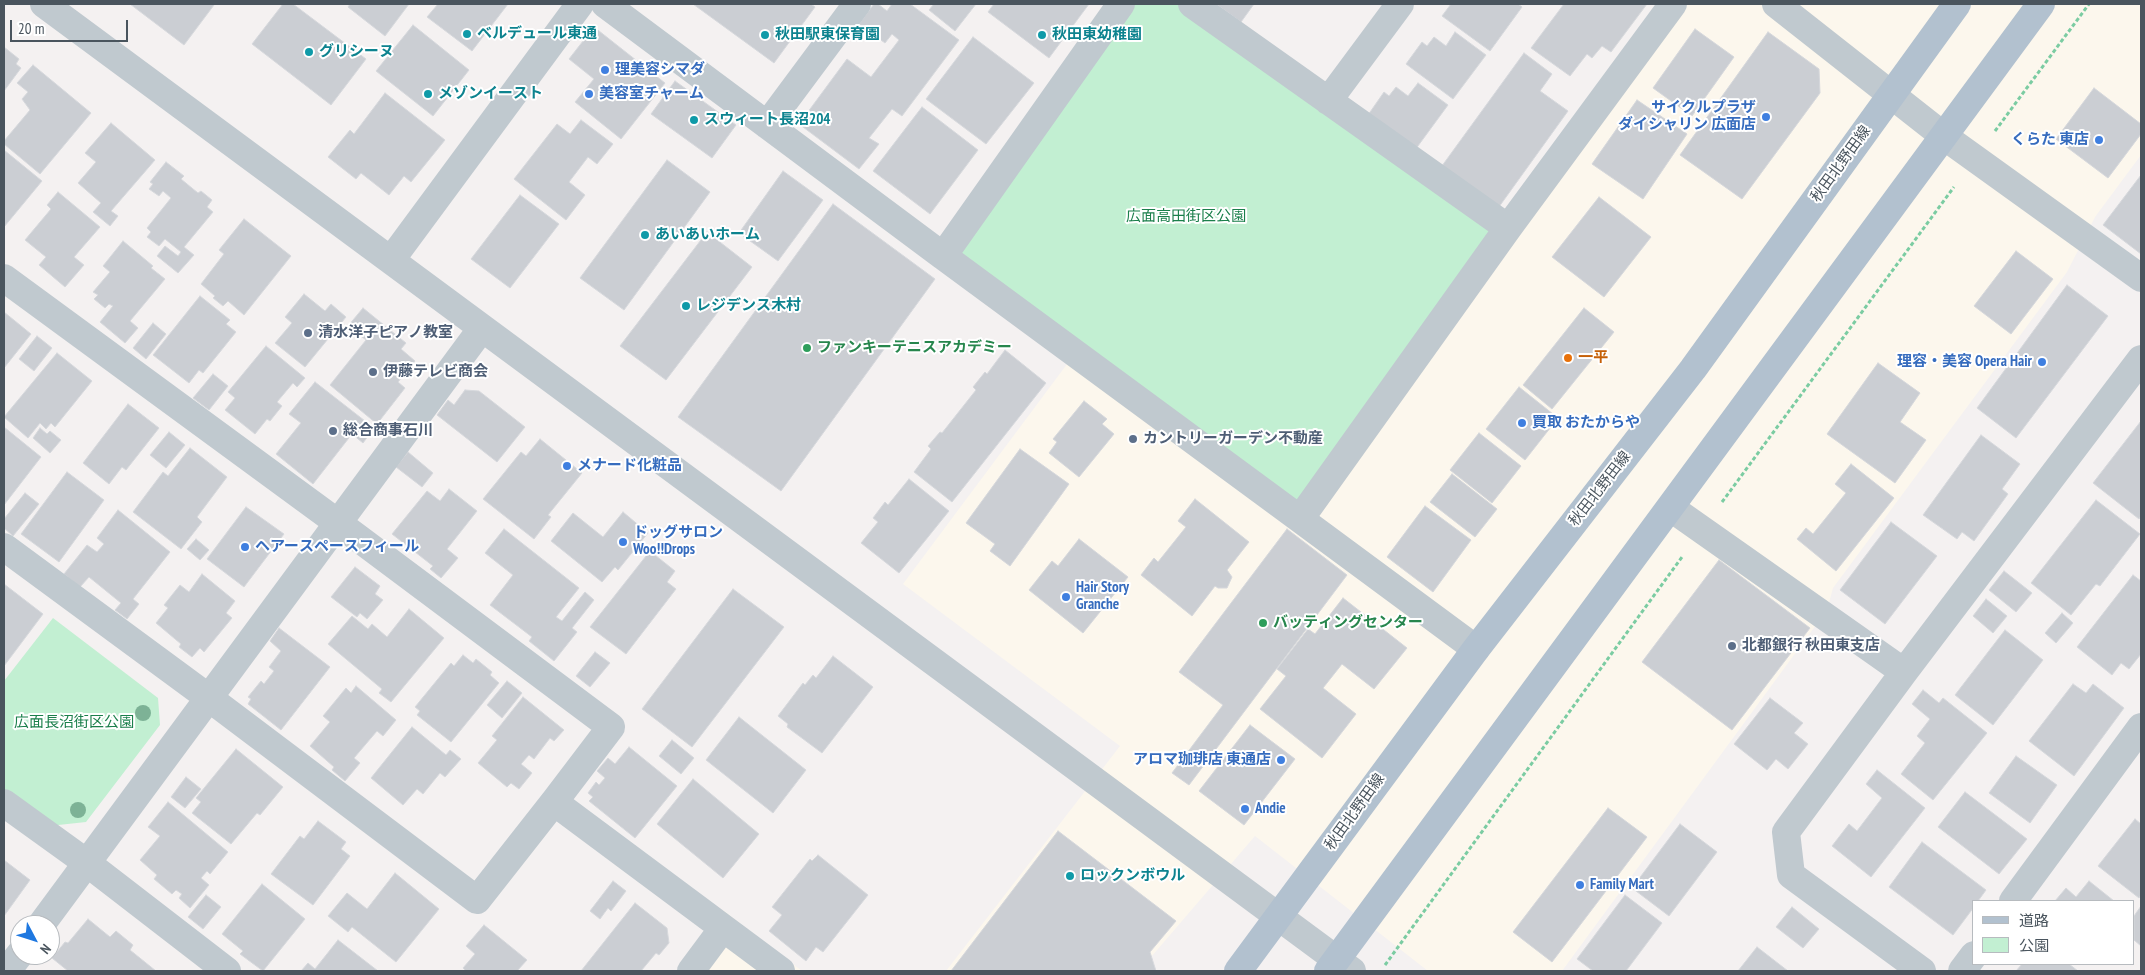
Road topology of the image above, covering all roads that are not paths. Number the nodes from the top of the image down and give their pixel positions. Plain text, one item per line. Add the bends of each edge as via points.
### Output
1 (44, 4) edge
2 (580, 4) edge
3 (605, 4) edge
4 (857, 4) edge
5 (1121, 4) edge
6 (1192, 4) edge
7 (1400, 4) edge
8 (1673, 4) edge
9 (1776, 4) edge
10 (1957, 4) edge
11 (2042, 4) edge
12 (1891, 95) junction
13 (1328, 101) junction
14 (767, 125) junction
15 (1944, 137) junction
16 (1508, 228) junction
17 (943, 256) junction
18 (391, 260) junction
19 (4, 278) edge
20 (2141, 278) edge
21 (482, 328) junction
22 (2141, 359) edge
23 (1671, 508) junction
24 (1300, 519) junction
25 (338, 523) junction
26 (4, 547) edge
27 (1476, 649) junction
28 (1904, 672) junction
29 (209, 698) junction
30 (2141, 727) edge
31 (554, 802) junction
32 (4, 803) edge
33 (87, 863) junction
34 (2014, 900) edge
35 (48, 915) edge
36 (1278, 916) junction
37 (723, 928) junction
38 (1972, 958) edge
39 (1339, 967) edge
40 (226, 971) edge
41 (691, 971) edge
42 (781, 971) edge
43 (1238, 971) edge
44 (1922, 971) edge
45 (1962, 971) edge

1 - 18 street
2 - 18 street
3 - 14 street
4 - 14 street
5 - 17 street
6 - 13 street
7 - 13 street
8 - 16 street
9 - 12 street
10 - 12 main road, 秋田北野田線
11 - 15 main road
12 - 15 street
12 - 27 main road, 秋田北野田線 via 1693,368
13 - 16 street
14 - 17 street
15 - 20 street
15 - 23 main road
16 - 24 street
17 - 24 street
18 - 21 street
19 - 25 street
21 - 25 street
21 - 36 street
22 - 28 street
23 - 28 street
23 - 39 main road via 1538,685
24 - 27 street
25 - 29 street
25 - 31 street via 610,727
26 - 29 street
27 - 36 main road, 秋田北野田線
28 - 44 street via 1786,832 1792,875
29 - 31 street via 478,900
29 - 33 street
30 - 34 street
31 - 37 street
32 - 33 street
33 - 35 street
33 - 40 street
36 - 39 street
36 - 43 main road, 秋田北野田線
37 - 41 street
37 - 42 street
38 - 45 street

